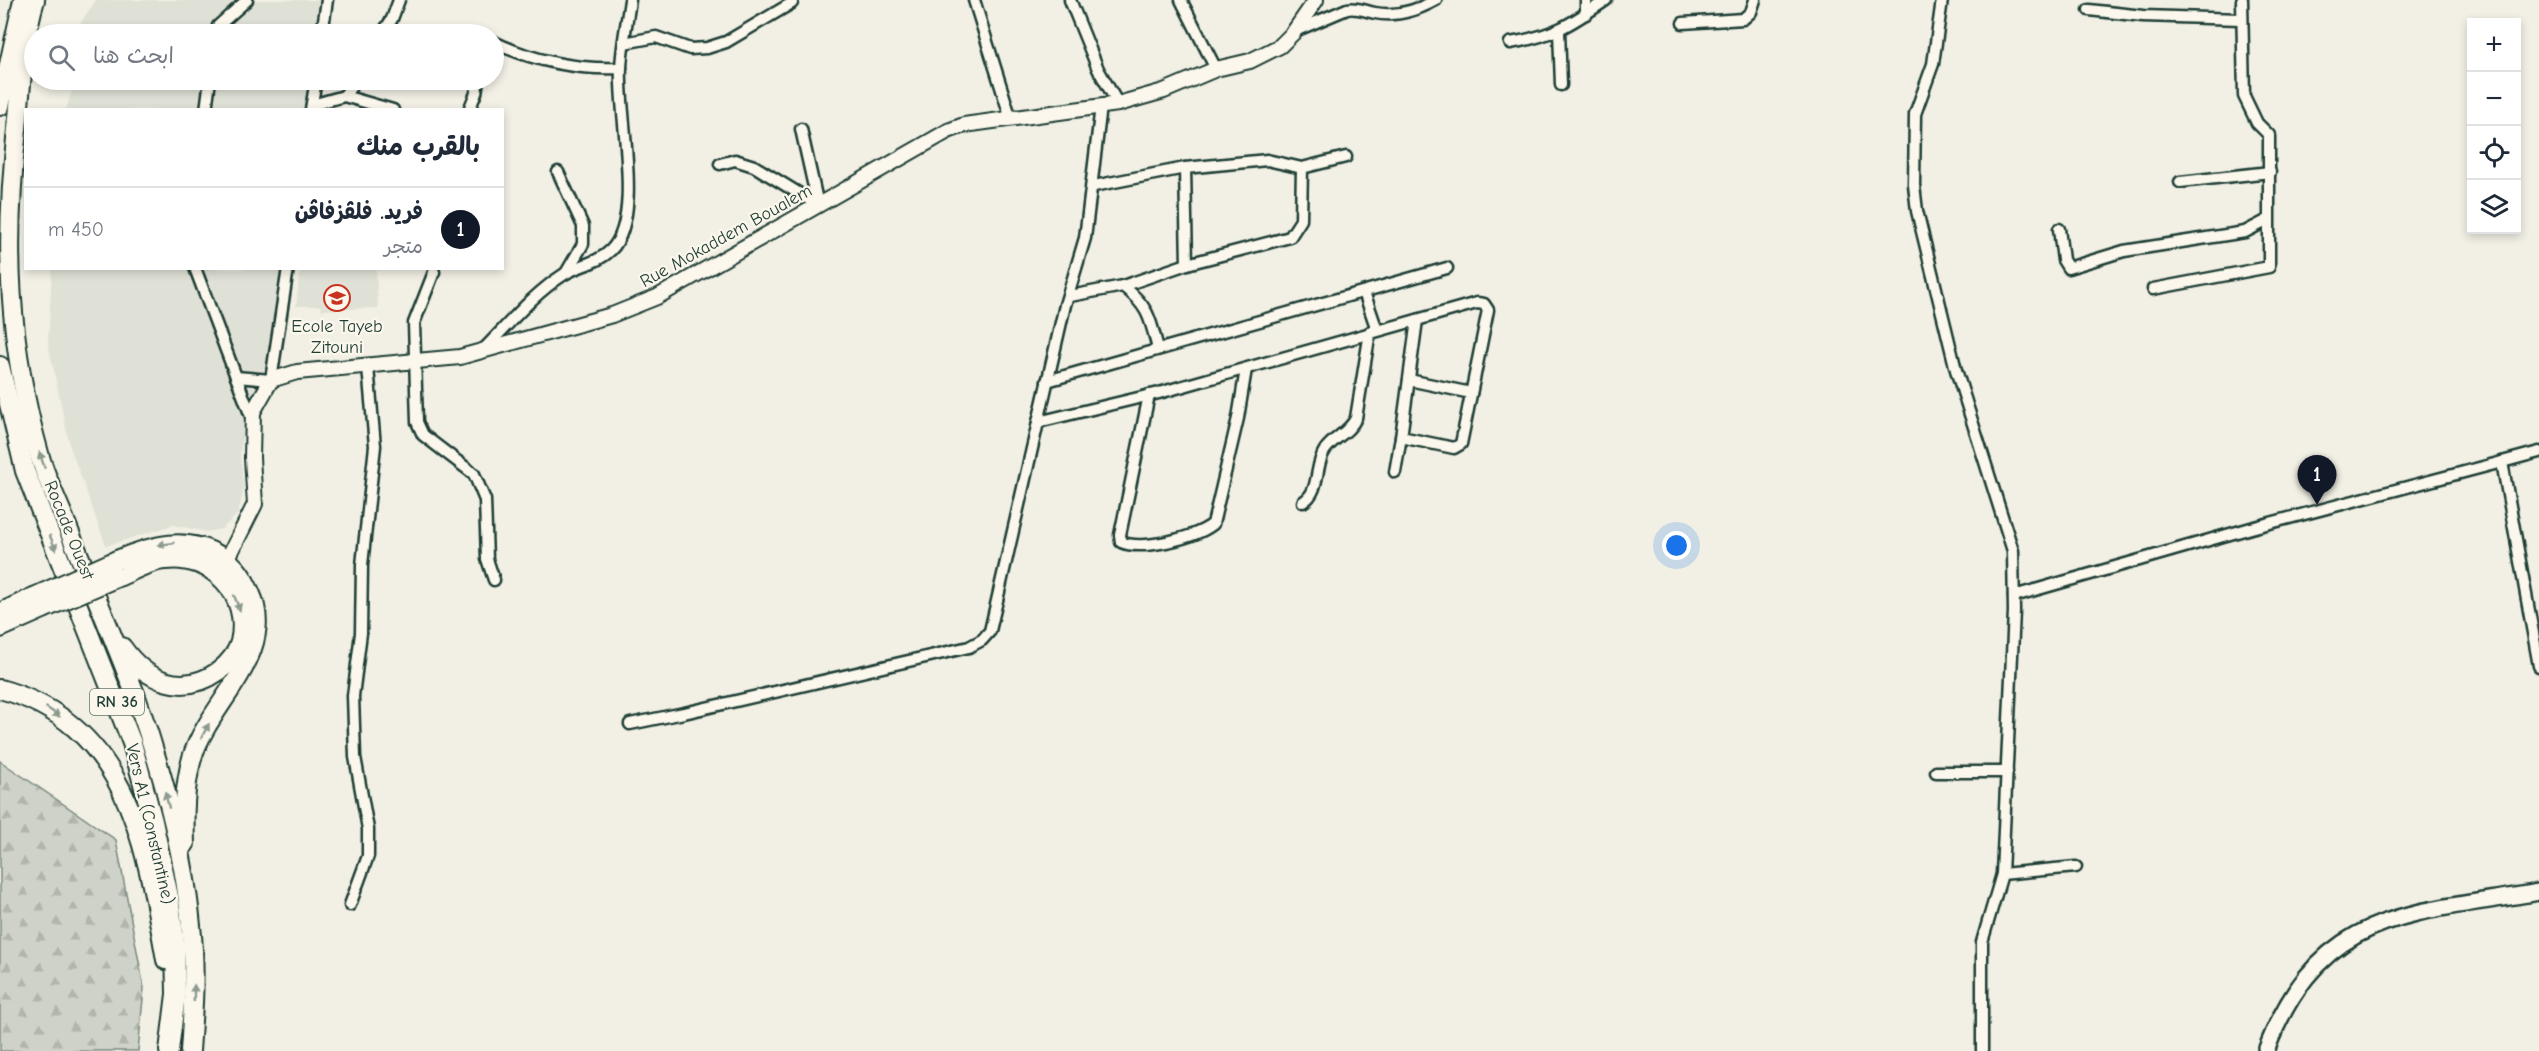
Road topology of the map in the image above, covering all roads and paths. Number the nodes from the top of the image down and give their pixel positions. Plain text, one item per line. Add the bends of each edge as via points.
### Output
1 (23, 0) edge
2 (36, 0) edge
3 (247, 0) edge
4 (327, 0) edge
5 (399, 0) edge
6 (630, 0) edge
7 (974, 0) edge
8 (1070, 0) edge
9 (1181, 0) edge
10 (1316, 0) edge
11 (1436, 0) edge
12 (1586, 0) edge
13 (1606, 0) edge
14 (1755, 0) edge
15 (1942, 0) edge
16 (2242, 0) edge
17 (792, 3) dead end
18 (2090, 10) dead end
19 (1586, 14) junction
20 (2241, 19) junction
21 (1683, 23) dead end
22 (32, 24) edge
23 (220, 24) edge
24 (323, 24) edge
25 (389, 24) edge
26 (1294, 31) junction
27 (1559, 31) junction
28 (624, 43) junction
29 (1510, 43) dead end
30 (504, 47) edge
31 (24, 67) edge
32 (621, 68) junction
33 (1216, 69) junction
34 (1561, 85) dead end
35 (209, 90) edge
36 (314, 90) edge
37 (348, 90) edge
38 (476, 90) edge
39 (344, 96) junction
40 (1118, 104) junction
41 (0, 106) edge
42 (1101, 106) junction
43 (311, 107) edge
44 (206, 108) edge
45 (386, 108) edge
46 (470, 108) edge
47 (1011, 119) junction
48 (801, 129) dead end
49 (1346, 157) dead end
50 (720, 164) dead end
51 (1185, 168) junction
52 (1302, 168) junction
53 (558, 172) dead end
54 (2270, 172) junction
55 (2180, 182) dead end
56 (1094, 186) junction
57 (818, 205) junction
58 (2268, 220) junction
59 (2059, 229) dead end
60 (1187, 264) junction
61 (1447, 267) dead end
62 (196, 270) edge
63 (288, 270) edge
64 (434, 272) dead end
65 (566, 273) junction
66 (1123, 286) junction
67 (2153, 289) dead end
68 (1364, 292) junction
69 (1070, 296) junction
70 (1417, 320) junction
71 (1373, 331) junction
72 (1158, 349) junction
73 (483, 350) junction
74 (415, 362) junction
75 (0, 366) edge
76 (368, 367) junction
77 (1246, 369) junction
78 (236, 377) junction
79 (271, 380) junction
80 (1409, 380) junction
81 (1047, 381) junction
82 (1472, 393) junction
83 (1149, 395) junction
84 (253, 422) junction
85 (1038, 422) junction
86 (1401, 437) junction
87 (2539, 452) edge
88 (2502, 462) junction
89 (1395, 472) dead end
90 (1303, 502) dead end
91 (242, 533) junction
92 (207, 549) junction
93 (223, 567) junction
94 (118, 569) junction
95 (494, 580) dead end
96 (2014, 596) junction
97 (39, 603) junction
98 (0, 613) edge
99 (108, 627) junction
100 (0, 628) edge
101 (2539, 666) edge
102 (0, 689) edge
103 (630, 724) dead end
104 (1936, 772) dead end
105 (2007, 772) junction
106 (2076, 867) dead end
107 (2002, 874) junction
108 (186, 891) junction
109 (2539, 891) edge
110 (350, 905) dead end
111 (172, 1026) junction
112 (169, 1051) edge
113 (190, 1051) edge
114 (1982, 1051) edge
115 (2266, 1051) edge

1 - 41 highway
22 -> 2 highway, Rocade Ouest
3 - 23 street
4 - 24 street
5 - 25 street
6 - 28 street
7 - 47 street
8 - 40 street via 1098,69
9 - 33 street
10 - 26 street, Rue Mokaddem Boualem
11 - 26 street via 1390,15 1347,9
12 - 19 street
13 - 19 street
14 - 21 street via 1751,12 1743,19
15 - 96 street via 1933,64 1915,114 1917,211 1956,370 2013,551
16 - 20 street
17 - 28 street via 726,42 707,48 690,49 656,37
18 - 20 street
19 - 27 street
20 - 54 street via 2244,96 2269,135
26 - 33 street, Rue Mokaddem Boualem via 1280,46 1250,61
27 - 29 street
27 - 34 street
28 - 32 street
30 - 32 street via 592,69
99 -> 31 highway, Rocade Ouest via 41,459 22,380 8,260 11,184
32 - 65 street via 627,222 617,241 598,261
33 - 40 street, Rue Mokaddem Boualem via 1164,91
35 - 44 street
36 - 43 street
37 - 39 street
38 - 46 street
39 - 43 street
39 - 45 street
40 - 42 street, Rue Mokaddem Boualem
42 - 47 street, Rue Mokaddem Boualem
42 - 56 street
47 - 57 street, Rue Mokaddem Boualem via 948,131
48 - 57 street
49 - 52 street
50 - 57 street via 735,160 754,166
51 - 52 street via 1267,160
51 - 56 street
51 - 60 street
52 - 60 street via 1301,220 1290,237
53 - 65 street via 583,226 583,244
54 - 55 street
54 - 58 street
56 - 69 street
57 - 73 street, Rue Mokaddem Boualem via 657,297 612,315
58 - 59 street via 2245,232 2124,251 2068,268 2063,260
58 - 67 street via 2269,267
60 - 66 street
61 - 68 street
62 - 78 street
63 - 79 street
64 - 74 street via 414,323
65 - 73 street via 541,290
66 - 69 street
66 - 72 street via 1149,313
68 - 71 street
68 - 72 street
69 - 81 street
70 - 71 street
70 - 80 street
70 - 82 street via 1484,304 1488,310
71 - 77 street
71 - 90 street via 1356,418 1325,450 1314,490
72 - 81 street
73 - 74 street, Rue Mokaddem Boualem
74 - 76 street, Rue Mokaddem Boualem
74 - 95 street via 417,422 423,435 474,474 485,500 487,559
75 -> 111 highway, Vers A1 (Constantine) / RN 36 via 25,471 129,733 150,810 170,897 175,943
76 - 79 street, Rue Mokaddem Boualem via 297,372
76 - 110 street via 375,446 362,565 361,633 352,696 355,757 368,829 368,856
77 - 83 street
77 - 83 street via 1213,524 1150,546 1126,544 1121,542 1120,535
78 - 79 street
78 - 84 street
79 - 84 street via 253,412
80 - 82 street
80 - 86 street
81 - 85 street
82 - 86 street via 1458,447
83 - 85 street
84 - 91 street via 255,504
85 - 103 street via 995,614 990,631 982,640 937,655
86 - 89 street
87 - 88 street
88 - 96 street
88 - 101 street
91 - 92 street via 230,544
91 - 93 street
92 - 93 highway
92 -> 94 highway via 172,543 150,546
93 - 94 highway via 174,559
93 -> 99 highway via 243,622 239,645 227,665 209,678 191,685 170,684 148,676 130,659
108 -> 93 highway via 185,787 193,756 250,655 256,628 255,602 243,577
94 - 97 highway, bridge
96 - 105 street
97 - 98 highway
97 - 100 highway
108 -> 99 highway, Rocade Ouest via 155,753
102 -> 111 highway via 41,704 88,740 114,775 132,810 155,900
104 - 105 street
105 - 107 street
106 - 107 street
107 - 114 street via 1982,942
113 -> 108 highway, Rocade Ouest via 195,991
109 - 115 main road via 2399,916 2351,936 2320,960 2295,992
111 - 112 highway, Vers A1 (Constantine) / RN 36

